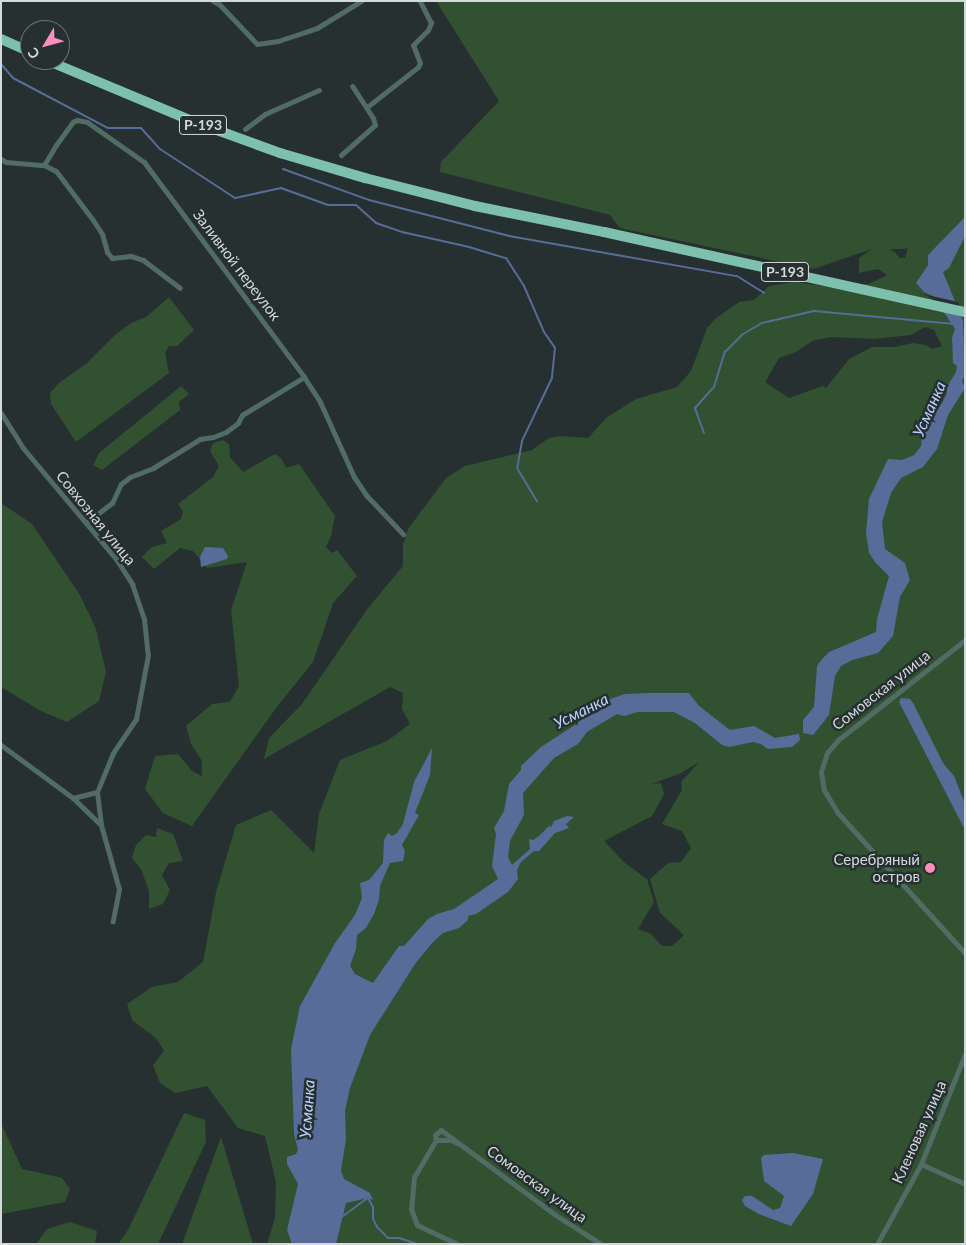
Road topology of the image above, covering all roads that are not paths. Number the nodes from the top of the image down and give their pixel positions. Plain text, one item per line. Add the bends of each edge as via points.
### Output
1 (213, 1) edge
2 (361, 1) edge
3 (420, 1) edge
4 (220, 2) edge
5 (1, 39) edge
6 (20, 48) edge
7 (70, 70) edge
8 (352, 86) dead end
9 (319, 90) dead end
10 (367, 107) junction
11 (245, 129) dead end
12 (341, 155) dead end
13 (1, 159) edge
14 (44, 165) junction
15 (180, 288) dead end
16 (965, 312) edge
17 (304, 377) junction
18 (1, 413) edge
19 (86, 523) junction
20 (403, 534) dead end
21 (965, 640) edge
22 (1, 745) edge
23 (97, 792) junction
24 (73, 798) junction
25 (101, 825) junction
26 (114, 921) dead end
27 (965, 953) edge
28 (965, 1054) edge
29 (436, 1140) junction
30 (459, 1144) junction
31 (921, 1164) junction
32 (965, 1184) edge
33 (457, 1244) edge
34 (601, 1244) edge
35 (877, 1244) edge

1 - 4 street
2 - 4 street via 317,28 278,41 257,44
3 - 10 street via 431,23 413,45 420,63
5 - 6 highway
7 - 16 highway, Р-193 via 192,121 280,153 422,193
8 - 10 street
9 - 11 street via 265,114
10 - 12 street via 375,125
13 - 14 street
14 - 15 street via 56,171 93,220 112,258 131,256 143,260
14 - 17 street, Заливной переулок via 73,122 78,120 88,122 144,162
17 - 19 street via 242,415 238,423 226,432 200,439 152,468 130,477 121,484 112,504
17 - 20 street, Заливной переулок via 320,402 354,477 366,495
18 - 19 street, Совхозная улица via 23,448
19 - 23 street, Совхозная улица via 116,558 132,584 144,619 148,655 138,712 113,753
21 - 27 street, Сомовская улица via 845,733 828,753 821,772 824,790 837,812
22 - 24 street
23 - 24 street
23 - 25 street
24 - 25 street
25 - 26 street via 119,889
28 - 31 street, Кленовая улица
29 - 30 street, Сомовская улица via 451,1140
29 - 30 street, Сомовская улица via 434,1135 441,1130
29 - 33 street via 414,1177 411,1209 417,1225
30 - 34 street, Сомовская улица via 554,1214
31 - 32 street
31 - 35 street, Кленовая улица

